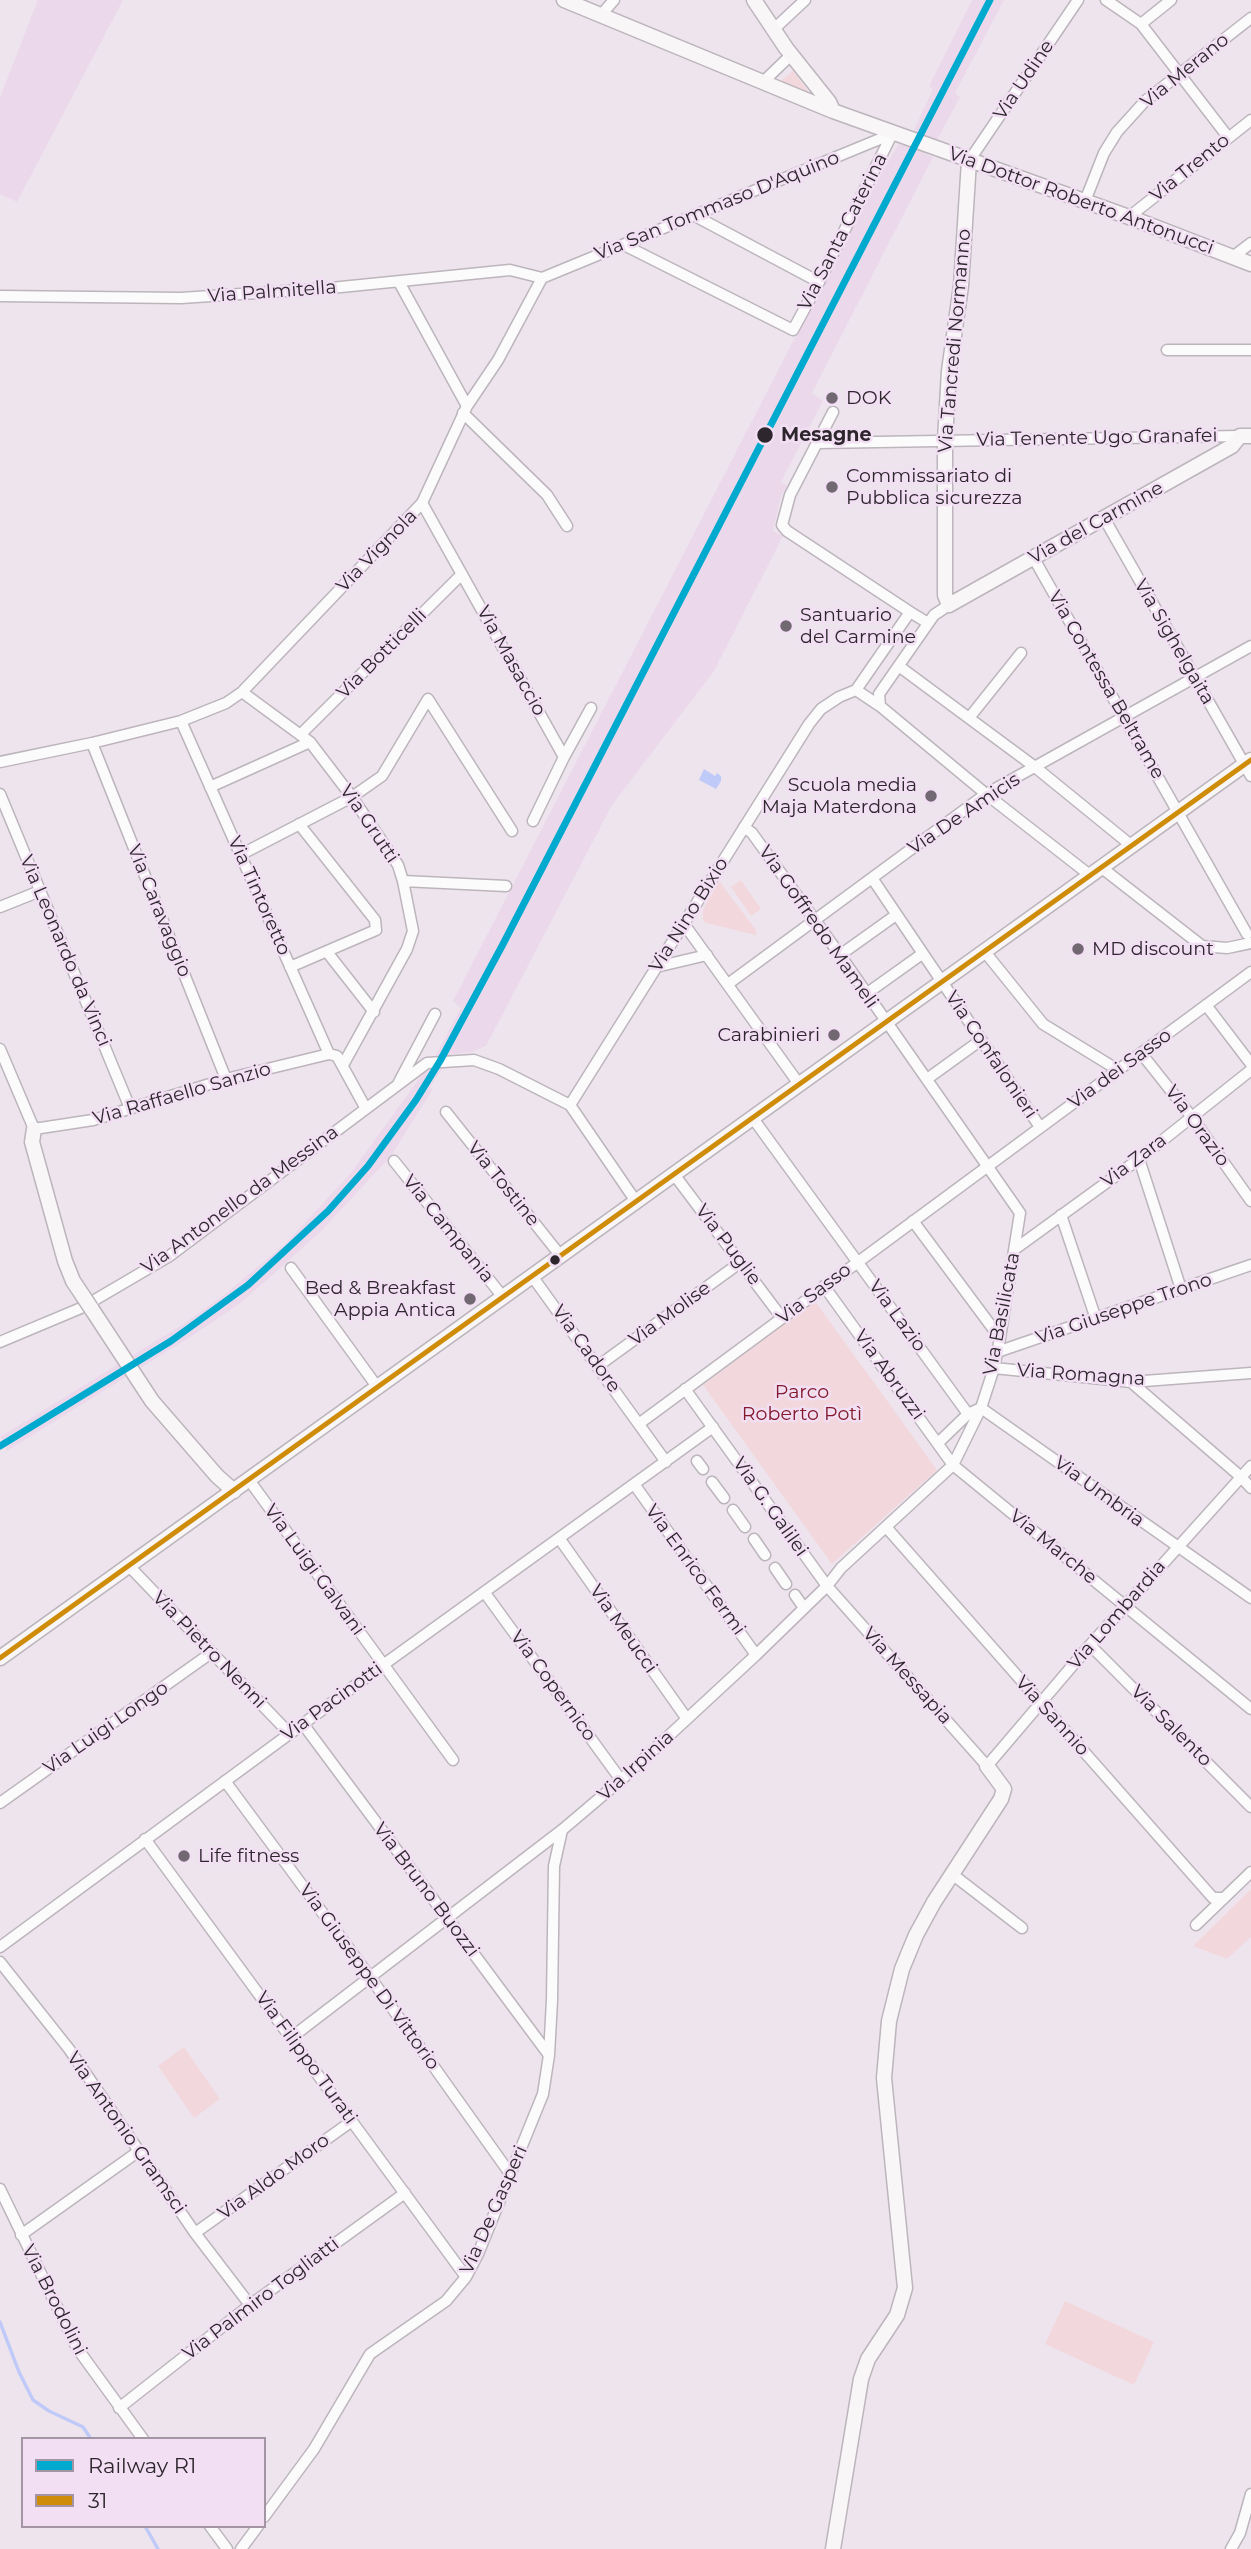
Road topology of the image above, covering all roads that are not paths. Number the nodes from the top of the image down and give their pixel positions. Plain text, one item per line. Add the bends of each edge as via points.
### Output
1 (564, 0) edge
2 (614, 0) edge
3 (754, 0) edge
4 (806, 0) edge
5 (1079, 0) edge
6 (1106, 0) edge
7 (1171, 0) edge
8 (601, 15) junction
9 (1251, 18) edge
10 (1142, 24) junction
11 (774, 29) junction
12 (791, 55) junction
13 (1179, 73) junction
14 (763, 82) junction
15 (832, 111) junction
16 (1251, 120) edge
17 (892, 134) junction
18 (1228, 137) junction
19 (969, 161) junction
20 (1085, 201) junction
21 (695, 216) junction
22 (1129, 217) junction
23 (1251, 243) edge
24 (624, 245) junction
25 (1234, 256) junction
26 (1251, 264) edge
27 (542, 278) junction
28 (399, 282) junction
29 (819, 282) junction
30 (0, 296) edge
31 (1167, 350) dead end
32 (1251, 350) edge
33 (465, 410) junction
34 (833, 412) dead end
35 (1245, 436) edge
36 (945, 440) junction
37 (817, 443) junction
38 (422, 503) junction
39 (1104, 518) junction
40 (567, 526) dead end
41 (1033, 558) junction
42 (462, 574) junction
43 (949, 605) junction
44 (910, 612) junction
45 (929, 623) junction
46 (1251, 647) edge
47 (1021, 653) dead end
48 (900, 667) junction
49 (1193, 678) junction
50 (856, 690) junction
51 (242, 692) junction
52 (880, 706) junction
53 (591, 708) dead end
54 (1123, 716) junction
55 (969, 718) junction
56 (181, 721) junction
57 (305, 738) junction
58 (92, 744) junction
59 (564, 757) junction
60 (0, 762) edge
61 (1035, 767) junction
62 (1249, 767) edge
63 (210, 787) junction
64 (0, 794) edge
65 (986, 794) junction
66 (352, 797) junction
67 (1178, 813) junction
68 (533, 821) dead end
69 (299, 824) junction
70 (744, 827) junction
71 (512, 831) dead end
72 (1132, 846) junction
73 (240, 855) junction
74 (1097, 872) junction
75 (872, 878) junction
76 (403, 881) junction
77 (506, 886) dead end
78 (40, 891) junction
79 (0, 907) edge
80 (896, 915) junction
81 (814, 920) junction
82 (684, 924) junction
83 (1249, 938) edge
84 (327, 952) junction
85 (985, 952) junction
86 (922, 954) junction
87 (707, 955) junction
88 (840, 955) junction
89 (290, 967) junction
90 (656, 967) junction
91 (1251, 972) edge
92 (942, 983) junction
93 (728, 984) junction
94 (866, 994) junction
95 (1206, 1004) junction
96 (374, 1012) junction
97 (435, 1014) dead end
98 (887, 1022) junction
99 (981, 1041) junction
100 (0, 1049) edge
101 (1142, 1053) junction
102 (329, 1054) junction
103 (1251, 1064) edge
104 (343, 1065) junction
105 (1118, 1070) junction
106 (1251, 1070) edge
107 (226, 1079) junction
108 (927, 1080) junction
109 (799, 1084) junction
110 (398, 1085) junction
111 (570, 1105) junction
112 (365, 1107) junction
113 (130, 1108) junction
114 (446, 1112) dead end
115 (1191, 1116) junction
116 (752, 1117) junction
117 (1040, 1127) junction
118 (34, 1129) junction
119 (1139, 1159) junction
120 (394, 1161) dead end
121 (988, 1165) junction
122 (673, 1173) junction
123 (635, 1200) junction
124 (1251, 1200) edge
125 (1061, 1215) junction
126 (913, 1220) junction
127 (1015, 1249) junction
128 (560, 1255) junction
129 (858, 1261) junction
130 (741, 1262) junction
131 (1251, 1265) edge
132 (291, 1268) dead end
133 (532, 1276) junction
134 (824, 1286) junction
135 (1181, 1289) junction
136 (503, 1297) junction
137 (782, 1318) junction
138 (1096, 1319) junction
139 (1000, 1338) junction
140 (0, 1342) edge
141 (997, 1352) junction
142 (598, 1366) junction
143 (994, 1368) junction
144 (1251, 1373) edge
145 (1130, 1382) junction
146 (378, 1388) junction
147 (685, 1389) junction
148 (981, 1408) junction
149 (968, 1413) junction
150 (640, 1423) junction
151 (713, 1427) junction
152 (938, 1443) junction
153 (666, 1462) junction
154 (953, 1465) junction
155 (1251, 1466) edge
156 (1241, 1477) junction
157 (249, 1480) junction
158 (712, 1482) dead end
159 (634, 1485) junction
160 (1251, 1488) edge
161 (234, 1491) junction
162 (724, 1498) dead end
163 (733, 1510) dead end
164 (745, 1527) dead end
165 (886, 1527) junction
166 (559, 1538) junction
167 (754, 1539) dead end
168 (1177, 1547) junction
169 (765, 1555) dead end
170 (128, 1566) junction
171 (775, 1568) dead end
172 (786, 1584) dead end
173 (827, 1586) junction
174 (485, 1592) junction
175 (795, 1595) dead end
176 (1251, 1598) edge
177 (1125, 1606) junction
178 (804, 1608) junction
179 (1090, 1645) junction
180 (211, 1653) junction
181 (756, 1655) junction
182 (0, 1658) edge
183 (383, 1665) junction
184 (1040, 1703) junction
185 (1251, 1709) edge
186 (687, 1720) junction
187 (303, 1724) junction
188 (289, 1733) junction
189 (453, 1760) dead end
190 (987, 1766) junction
191 (225, 1780) junction
192 (621, 1780) junction
193 (0, 1803) edge
194 (1251, 1807) edge
195 (562, 1830) junction
196 (145, 1839) junction
197 (1251, 1872) edge
198 (952, 1874) junction
199 (1223, 1898) junction
200 (447, 1918) junction
201 (1196, 1925) dead end
202 (1022, 1928) dead end
203 (0, 1947) edge
204 (0, 1962) edge
205 (370, 1977) junction
206 (292, 2037) junction
207 (549, 2055) junction
208 (352, 2121) junction
209 (139, 2151) junction
210 (511, 2175) junction
211 (0, 2189) edge
212 (405, 2193) junction
213 (195, 2233) junction
214 (21, 2235) junction
215 (466, 2277) junction
216 (250, 2305) junction
217 (119, 2408) junction
218 (141, 2437) edge
219 (1251, 2494) edge
220 (266, 2514) edge
221 (211, 2528) edge
222 (257, 2528) edge
223 (227, 2549) edge
224 (241, 2549) edge
225 (833, 2549) edge
226 (1231, 2549) edge

1 - 8 main road, Via Dottor Roberto Antonucci
2 - 8 street
3 - 11 main road
4 - 11 street
5 - 19 street, Via Udine
6 - 10 street
7 - 10 street
8 - 14 main road, Via Dottor Roberto Antonucci
9 - 13 street, Via Merano
10 - 13 street
11 - 12 main road
12 - 14 street
12 - 15 main road
13 - 18 street
13 - 20 street, Via Merano via 1117,132
14 - 15 main road, Via Dottor Roberto Antonucci
15 - 17 main road, Via Dottor Roberto Antonucci
16 - 18 street, Via Trento
17 - 19 main road, Via Dottor Roberto Antonucci
17 - 21 street, Via San Tommaso D'Aquino
17 - 29 street, Via Santa Caterina
18 - 22 street, Via Trento
19 - 20 main road, Via Dottor Roberto Antonucci
19 - 36 main road, Via Tancredi Normanno
20 - 22 main road, Via Dottor Roberto Antonucci
21 - 24 street, Via San Tommaso D'Aquino
21 - 29 street
22 - 25 main road, Via Dottor Roberto Antonucci
23 - 25 street
24 - 27 street, Via San Tommaso D'Aquino
24 - 29 street, Via Santa Caterina via 793,330
25 - 26 main road, Via Dottor Roberto Antonucci
27 - 28 street, Via Palmitella via 510,270
27 - 33 street, Via Vignola
28 - 30 street, Via Palmitella via 181,298
28 - 33 street
31 - 32 street
33 - 38 street, Via Vignola
33 - 40 street via 547,495
34 - 37 street
35 - 36 street, Via Tenente Ugo Granafei
35 - 39 main road, Via del Carmine
36 - 37 street, Via Tenente Ugo Granafei
36 - 43 main road, Via Tancredi Normanno via 945,595
37 - 44 street via 790,495 782,525
38 - 42 street, Via Masaccio
38 - 51 street, Via Vignola
39 - 41 main road, Via del Carmine
39 - 49 street, Via Sighelgaita
41 - 43 main road, Via del Carmine
41 - 54 street, Via Contessa Beltrame
42 - 57 street, Via Botticelli
42 - 59 street, Via Masaccio
43 - 45 street
44 - 45 street
44 - 50 street
45 - 48 street
46 - 49 street, Via De Amicis
47 - 55 street
48 - 52 street via 879,694
48 - 55 street
49 - 54 street, Via De Amicis
49 - 62 street, Via Sighelgaita
50 - 52 street
50 - 70 street, Via Nino Bixio via 821,709
51 - 56 street, Via Vignola
51 - 57 street, Via Grutti
52 - 65 street
53 - 59 street
54 - 61 street, Via De Amicis
54 - 67 street, Via Contessa Beltrame
55 - 61 street
56 - 58 street, Via Vignola
56 - 63 street, Via Tintoretto
57 - 63 street
57 - 66 street, Via Grutti
58 - 60 street, Via Vignola
58 - 107 street, Via Caravaggio
59 - 68 street
61 - 65 street, Via De Amicis
61 - 72 street
62 - 67 main road
63 - 73 street, Via Tintoretto
64 - 78 street, Via Leonardo da Vinci
65 - 74 street
65 - 75 street, Via De Amicis
66 - 69 street
66 - 71 street via 382,776 428,699
66 - 76 street, Via Grutti via 398,865
67 - 72 main road
67 - 83 street, Via Contessa Beltrame
69 - 73 street
69 - 84 street via 375,920 376,930
70 - 81 street, Via Goffredo Mameli
70 - 82 street, Via Nino Bixio
72 - 74 main road
73 - 89 street, Via Tintoretto
74 - 83 street via 1202,946 1227,948
74 - 85 main road
75 - 80 street, Via Confalonieri
75 - 81 street, Via De Amicis
76 - 77 street
76 - 96 street, Via Grutti via 413,931
78 - 79 street
78 - 113 street, Via Leonardo da Vinci
80 - 86 street, Via Confalonieri
80 - 88 street
81 - 88 street, Via Goffredo Mameli
81 - 93 street, Via De Amicis
82 - 87 street
82 - 90 street, Via Nino Bixio
84 - 89 street
84 - 96 street
85 - 92 main road
85 - 105 street via 1043,1024
86 - 92 street, Via Confalonieri
86 - 94 street
87 - 90 street
87 - 93 street
88 - 94 street, Via Goffredo Mameli
89 - 102 street, Via Tintoretto
90 - 111 street, Via Nino Bixio
91 - 95 street, Via dei Sasso
92 - 98 main road
92 - 99 street, Via Confalonieri
93 - 109 street
94 - 98 street, Via Goffredo Mameli
95 - 101 street, Via dei Sasso
95 - 103 street
96 - 104 street, Via Grutti
97 - 110 street
98 - 108 street, Via Goffredo Mameli
98 - 109 main road
99 - 108 street
99 - 117 street, Via Confalonieri
100 - 118 street
101 - 105 street, Via dei Sasso
101 - 115 street, Via Orazio
102 - 104 street, Via Tintoretto
102 - 107 street, Via Raffaello Sanzio
104 - 112 street
105 - 117 street, Via dei Sasso
106 - 115 street, Via Zara
107 - 113 street, Via Raffaello Sanzio
108 - 121 street, Via Goffredo Mameli
109 - 116 main road
110 - 111 street, Via Antonello da Messina via 427,1063 474,1060
110 - 112 street, Via Antonello da Messina
111 - 123 street
112 - 140 street, Via Antonello da Messina via 168,1256 81,1308
113 - 118 street, Via Raffaello Sanzio via 93,1120
114 - 128 street, Via Tostine
115 - 119 street, Via Zara
115 - 124 street, Via Orazio
116 - 122 main road
116 - 129 street, Via Lazio
117 - 121 street, Via dei Sasso
118 - 161 main road via 32,1142 73,1282 136,1380
119 - 125 street, Via Zara
119 - 135 street
120 - 136 street, Via Campania
121 - 126 street, Via Sasso
121 - 127 street, Via Basilicata via 1020,1213
122 - 123 main road
122 - 130 street, Via Puglie
123 - 128 main road
125 - 127 street, Via Zara
125 - 138 street
126 - 129 street, Via Sasso
126 - 139 street
127 - 139 street, Via Basilicata
128 - 133 main road
129 - 134 street, Via Sasso
129 - 149 street, Via Lazio
130 - 137 street, Via Puglie
130 - 142 street, Via Molise
131 - 135 street, Via Giuseppe Trono
132 - 146 street
133 - 136 main road
133 - 142 street, Via Cadore
134 - 137 street, Via Sasso
134 - 152 street, Via Abruzzi
135 - 138 street, Via Giuseppe Trono
136 - 146 main road
137 - 147 street, Via Sasso
138 - 141 street, Via Giuseppe Trono
139 - 141 street, Via Basilicata
141 - 143 street, Via Basilicata
142 - 150 street, Via Cadore
143 - 145 street, Via Romagna
143 - 148 street, Via Basilicata
144 - 145 street, Via Romagna
145 - 156 street
146 - 157 main road
147 - 150 street, Via Sasso
147 - 151 street, Via G. Galilei
148 - 149 street
148 - 154 street, Via Basilicata
148 - 168 street, Via Umbria
149 - 152 street
150 - 153 street, Via Cadore
151 - 153 street, Via Pacinotti
151 - 173 street, Via G. Galilei
152 - 154 street, Via Abruzzi
153 - 159 street, Via Pacinotti
154 - 165 street, Via Irpinia
154 - 177 street, Via Marche
155 - 156 street, Via Lombardia
156 - 160 street
156 - 168 street, Via Lombardia
157 - 161 main road
157 - 183 street, Via Luigi Galvani
158 - 162 street
159 - 166 street, Via Pacinotti
159 - 181 street, Via Enrico Fermi
161 - 170 main road
163 - 164 street
165 - 173 street, Via Irpinia
165 - 184 street, Via Sannio
166 - 174 street, Via Pacinotti
166 - 186 street, Via Meucci
167 - 169 street
168 - 176 street, Via Umbria
168 - 177 street, Via Lombardia
170 - 180 street, Via Pietro Nenni
170 - 182 main road
171 - 172 street
173 - 178 street, Via Irpinia
173 - 190 street, Via Messapia
174 - 183 street, Via Pacinotti
174 - 192 street, Via Copernico
175 - 178 street
177 - 179 street, Via Lombardia
177 - 185 street, Via Marche
178 - 181 street, Via Irpinia
179 - 184 street, Via Lombardia
179 - 194 street, Via Salento
180 - 188 street, Via Pietro Nenni
180 - 193 street, Via Luigi Longo
181 - 186 street, Via Irpinia
183 - 187 street, Via Pacinotti
183 - 189 street, Via Luigi Galvani
184 - 190 street, Via Lombardia
184 - 199 street, Via Sannio via 1213,1898
186 - 192 street, Via Irpinia
187 - 188 street, Via Pacinotti
187 - 200 street, Via Bruno Buozzi
188 - 191 street, Via Pacinotti
190 - 198 main road via 1004,1789 1001,1799
191 - 196 street, Via Pacinotti
191 - 205 street, Via Giuseppe Di Vittorio
192 - 195 street, Via Irpinia
195 - 200 street, Via Irpinia
195 - 207 street, Via De Gasperi via 554,1866
196 - 203 street, Via Pacinotti
196 - 206 street, Via Filippo Turati
197 - 199 street
198 - 202 street
198 - 225 main road via 916,1935 889,2021 884,2078 905,2288 897,2315 860,2379
199 - 201 street
200 - 205 street, Via Irpinia
200 - 207 street, Via Bruno Buozzi
204 - 209 street, Via Antonio Gramsci via 69,2049
205 - 206 street, Via Irpinia
205 - 210 street, Via Giuseppe Di Vittorio
206 - 208 street, Via Filippo Turati
207 - 210 street, Via De Gasperi via 543,2094
208 - 212 street, Via Filippo Turati
208 - 213 street, Via Aldo Moro
209 - 213 street, Via Antonio Gramsci
209 - 214 street
210 - 215 street, Via De Gasperi
211 - 214 street, Via Brodolini
212 - 215 street, Via Filippo Turati
212 - 216 street, Via Palmiro Togliatti
213 - 216 street, Via Antonio Gramsci
214 - 217 street, Via Brodolini via 77,2348
215 - 220 street, Via De Gasperi via 446,2301 370,2354 314,2449
216 - 217 street, Via Palmiro Togliatti
217 - 218 street, Via Brodolini
219 - 226 street
221 - 223 street
222 - 224 street

